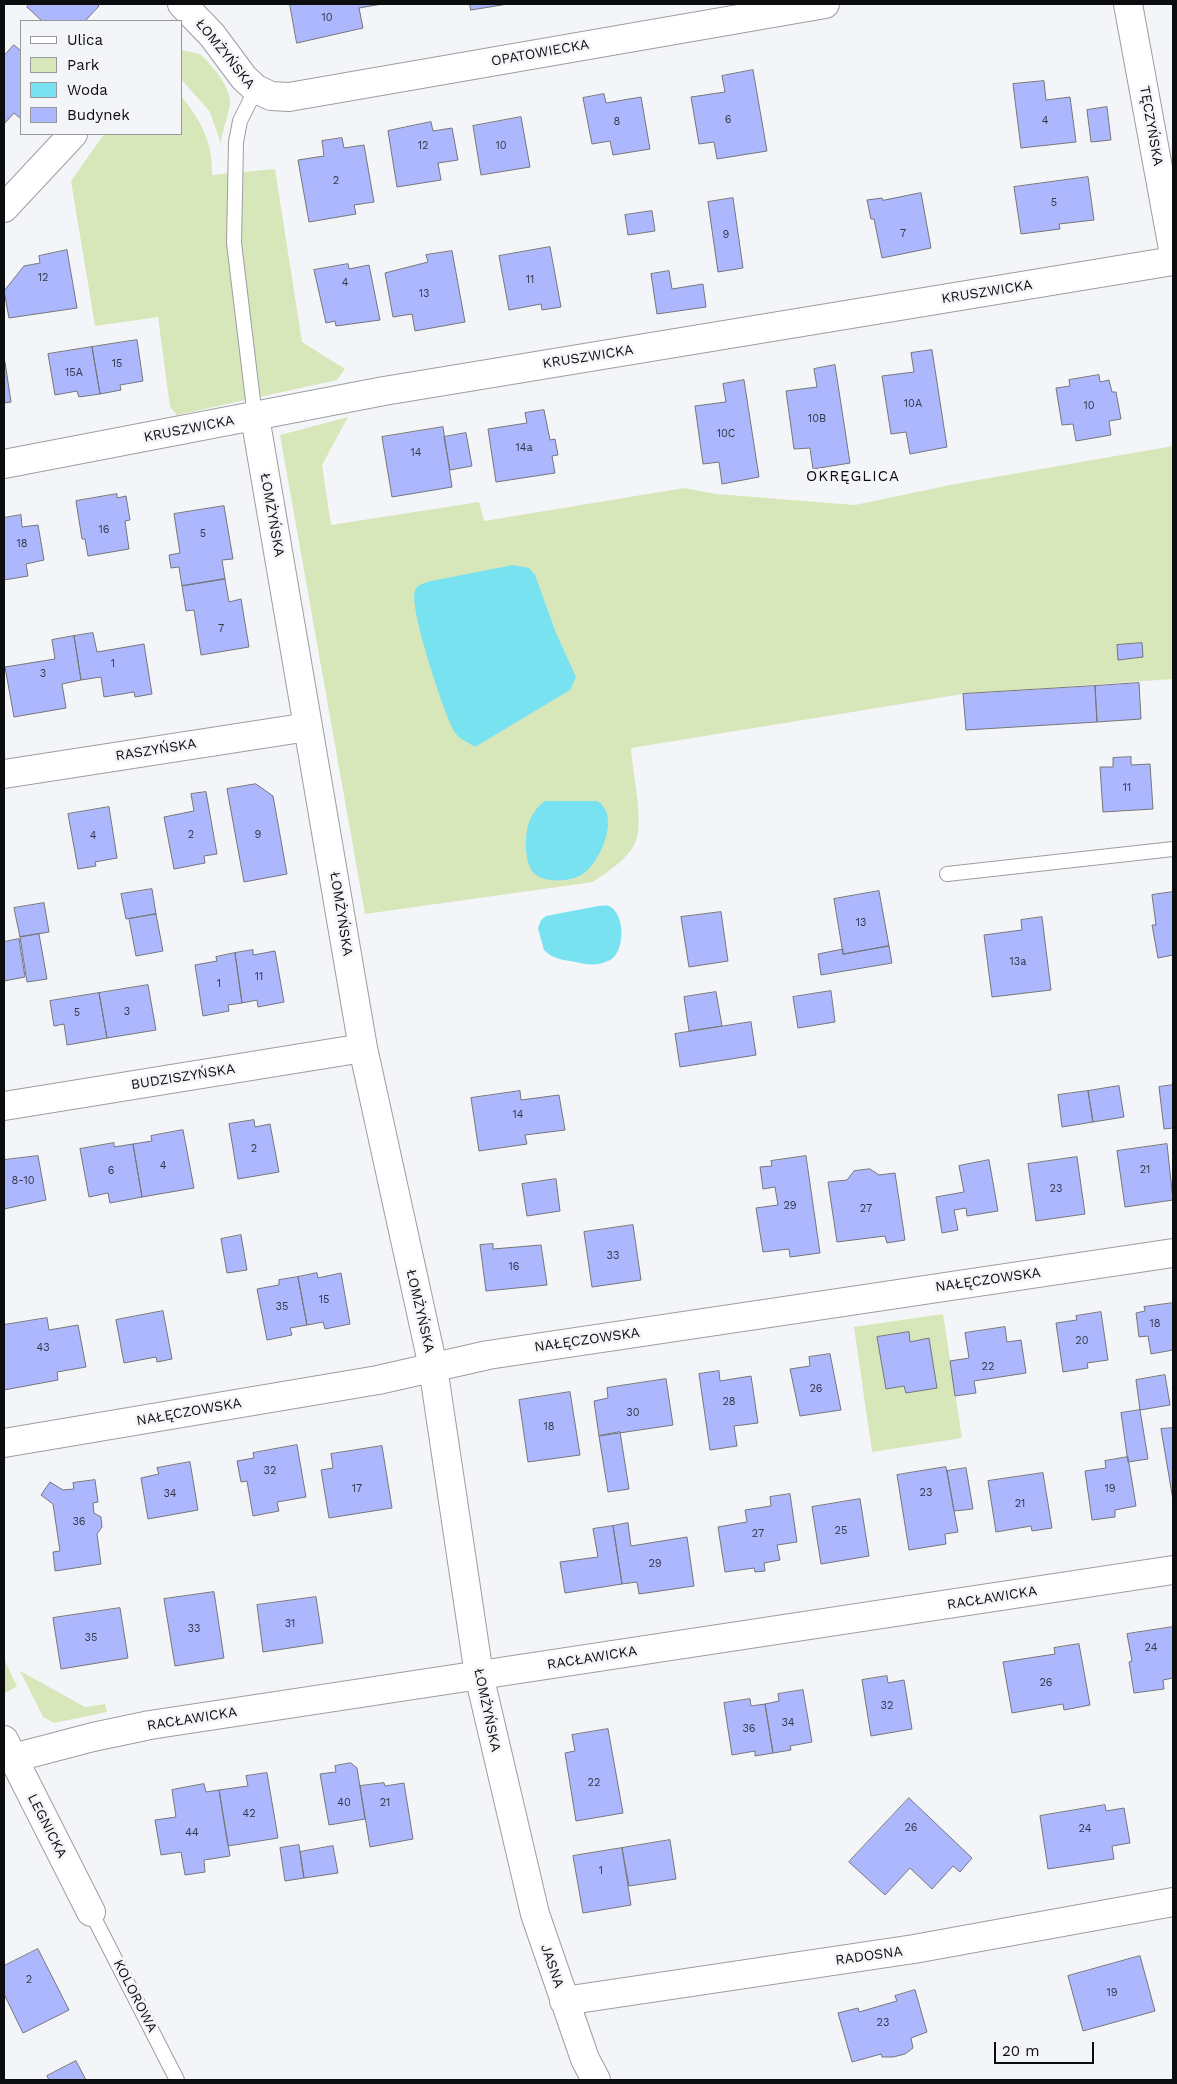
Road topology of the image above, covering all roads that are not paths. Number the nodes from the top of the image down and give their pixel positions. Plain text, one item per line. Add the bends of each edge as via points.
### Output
1 (824, 4) edge
2 (1128, 4) edge
3 (186, 10) edge
4 (256, 89) junction
5 (72, 135) edge
6 (4, 208) edge
7 (1173, 249) edge
8 (1173, 261) edge
9 (255, 417) junction
10 (4, 464) edge
11 (308, 727) junction
12 (4, 774) edge
13 (1173, 849) edge
14 (947, 874) dead end
15 (363, 1048) junction
16 (4, 1106) edge
17 (1173, 1253) edge
18 (433, 1367) junction
19 (4, 1443) edge
20 (1173, 1570) edge
21 (479, 1675) junction
22 (8, 1749) edge
23 (518, 1848) joint
24 (1173, 1902) edge
25 (91, 1912) joint
26 (564, 2001) junction
27 (177, 2080) edge
28 (596, 2080) edge

1 - 4 street, OPATOWIECKA via 289,97 271,96
2 - 7 street, TĘCZYŃSKA
3 - 4 street, ŁOMŻYŃSKA via 212,35
4 - 9 lane, ŁOMŻYŃSKA via 240,121 236,142 234,243
5 - 6 street
8 - 9 street, KRUSZWICKA via 384,391
9 - 10 street, KRUSZWICKA
9 - 11 street, ŁOMŻYŃSKA
11 - 12 street, RASZYŃSKA
11 - 15 street, ŁOMŻYŃSKA
13 - 14 lane
15 - 16 street, BUDZISZYŃSKA
15 - 18 street, ŁOMŻYŃSKA
17 - 18 street, NAŁĘCZOWSKA via 488,1355
18 - 19 street, NAŁĘCZOWSKA via 378,1380
18 - 21 street, ŁOMŻYŃSKA
20 - 21 street, RACŁAWICKA
21 - 22 street, RACŁAWICKA
21 - 23 street, ŁOMŻYŃSKA
22 - 25 street, LEGNICKA
23 - 26 street, JASNA via 535,1914
24 - 26 street, RADOSNA via 914,1949
25 - 27 lane, KOLOROWA
26 - 28 street, JASNA

